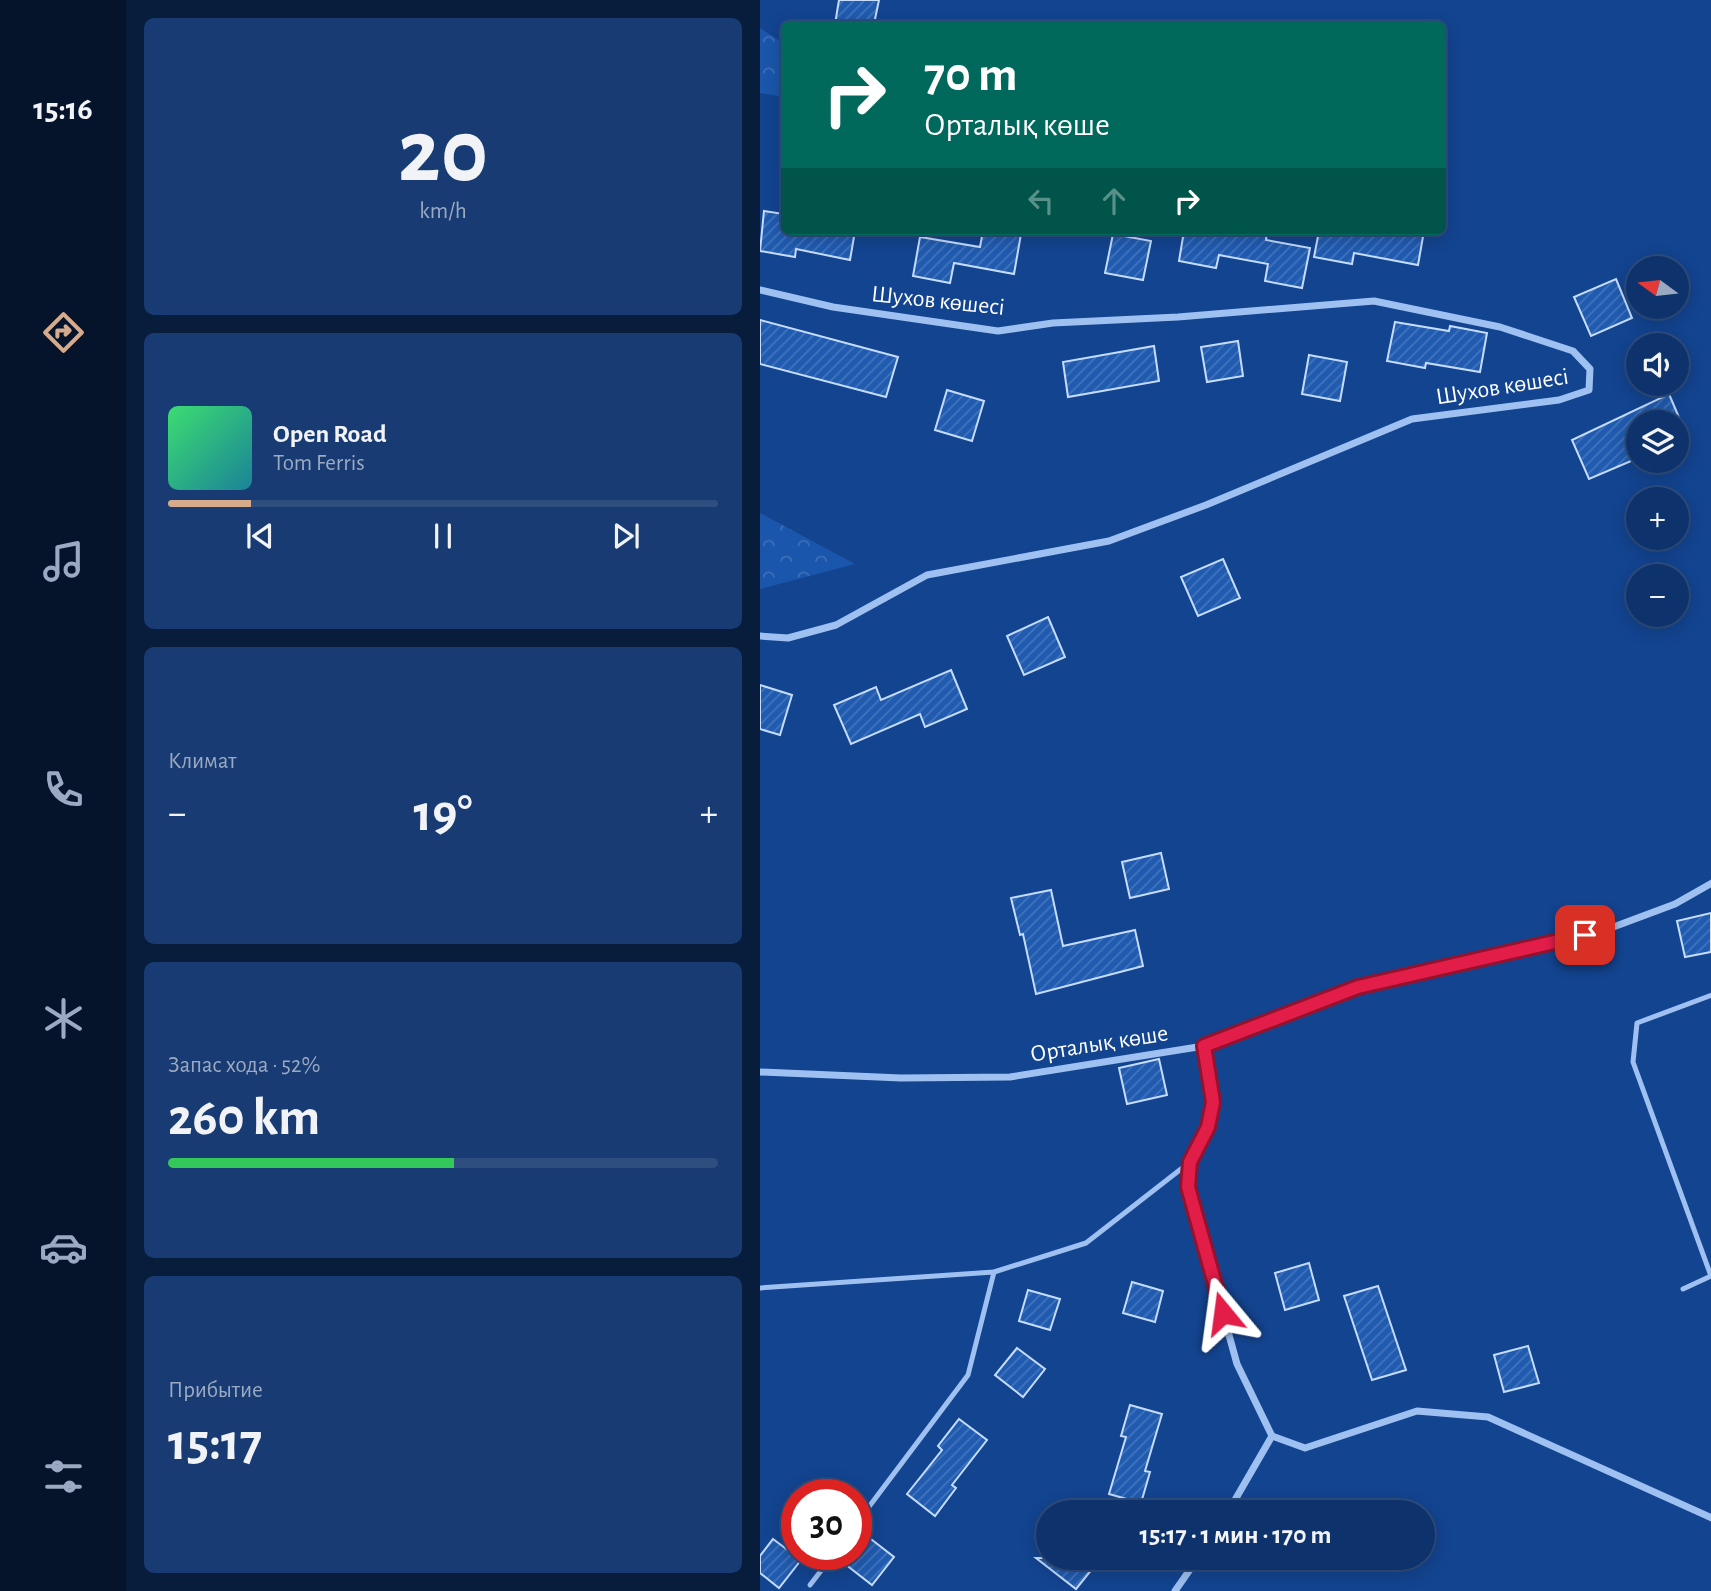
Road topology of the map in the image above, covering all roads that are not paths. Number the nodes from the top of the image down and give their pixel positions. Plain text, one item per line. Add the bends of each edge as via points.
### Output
1 (760, 290) edge
2 (760, 636) edge
3 (1711, 883) edge
4 (1711, 995) edge
5 (1204, 1046) junction
6 (760, 1072) edge
7 (1190, 1162) junction
8 (994, 1272) junction
9 (760, 1288) edge
10 (1683, 1289) dead end
11 (1272, 1436) junction
12 (1235, 1500) edge
13 (872, 1503) edge
14 (1711, 1518) edge
15 (822, 1570) edge
16 (1190, 1570) edge
17 (810, 1585) dead end
18 (1175, 1591) edge

1 - 2 street, Шухов көшесі via 833,307 998,331 1053,323 1374,301 1500,327 1573,351 1590,369 1589,390 1559,400 1412,419 1109,541 927,575 836,625 788,638
3 - 5 street, Орталық көше via 1675,904 1608,929 1358,987
4 - 10 lane via 1637,1023 1633,1062 1711,1276
5 - 6 street, Орталық көше via 1010,1077
5 - 7 street via 1213,1102 1208,1127
7 - 8 lane via 1086,1243
7 - 11 street via 1188,1187 1237,1363
8 - 9 lane
8 - 13 lane via 968,1375
11 - 12 street
11 - 14 street via 1305,1448 1417,1411 1488,1417
15 - 17 lane
16 - 18 street

